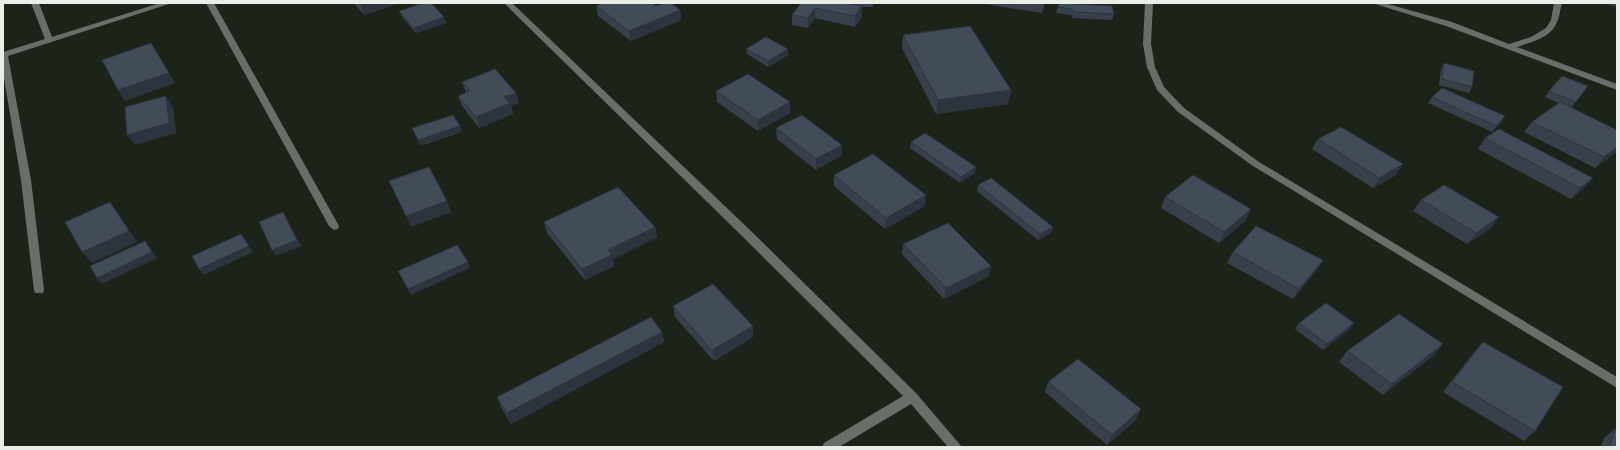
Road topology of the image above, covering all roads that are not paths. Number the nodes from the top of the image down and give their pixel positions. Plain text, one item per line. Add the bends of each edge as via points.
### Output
1 (35, 3) edge
2 (168, 3) edge
3 (210, 3) edge
4 (508, 3) edge
5 (1149, 3) edge
6 (1376, 3) edge
7 (1558, 3) edge
8 (49, 40) junction
9 (1511, 46) junction
10 (3, 54) edge
11 (1617, 87) edge
12 (334, 226) dead end
13 (39, 290) dead end
14 (1617, 383) edge
15 (912, 397) junction
16 (828, 447) edge
17 (956, 447) edge

1 - 8 street
2 - 8 street
3 - 12 street
4 - 15 street via 742,228
5 - 14 street via 1147,44 1151,67 1160,88 1181,110 1256,164
6 - 9 street via 1449,24
7 - 9 street via 1553,24 1547,30
8 - 10 street
9 - 11 street
10 - 13 street via 26,180
15 - 16 street
15 - 17 street

